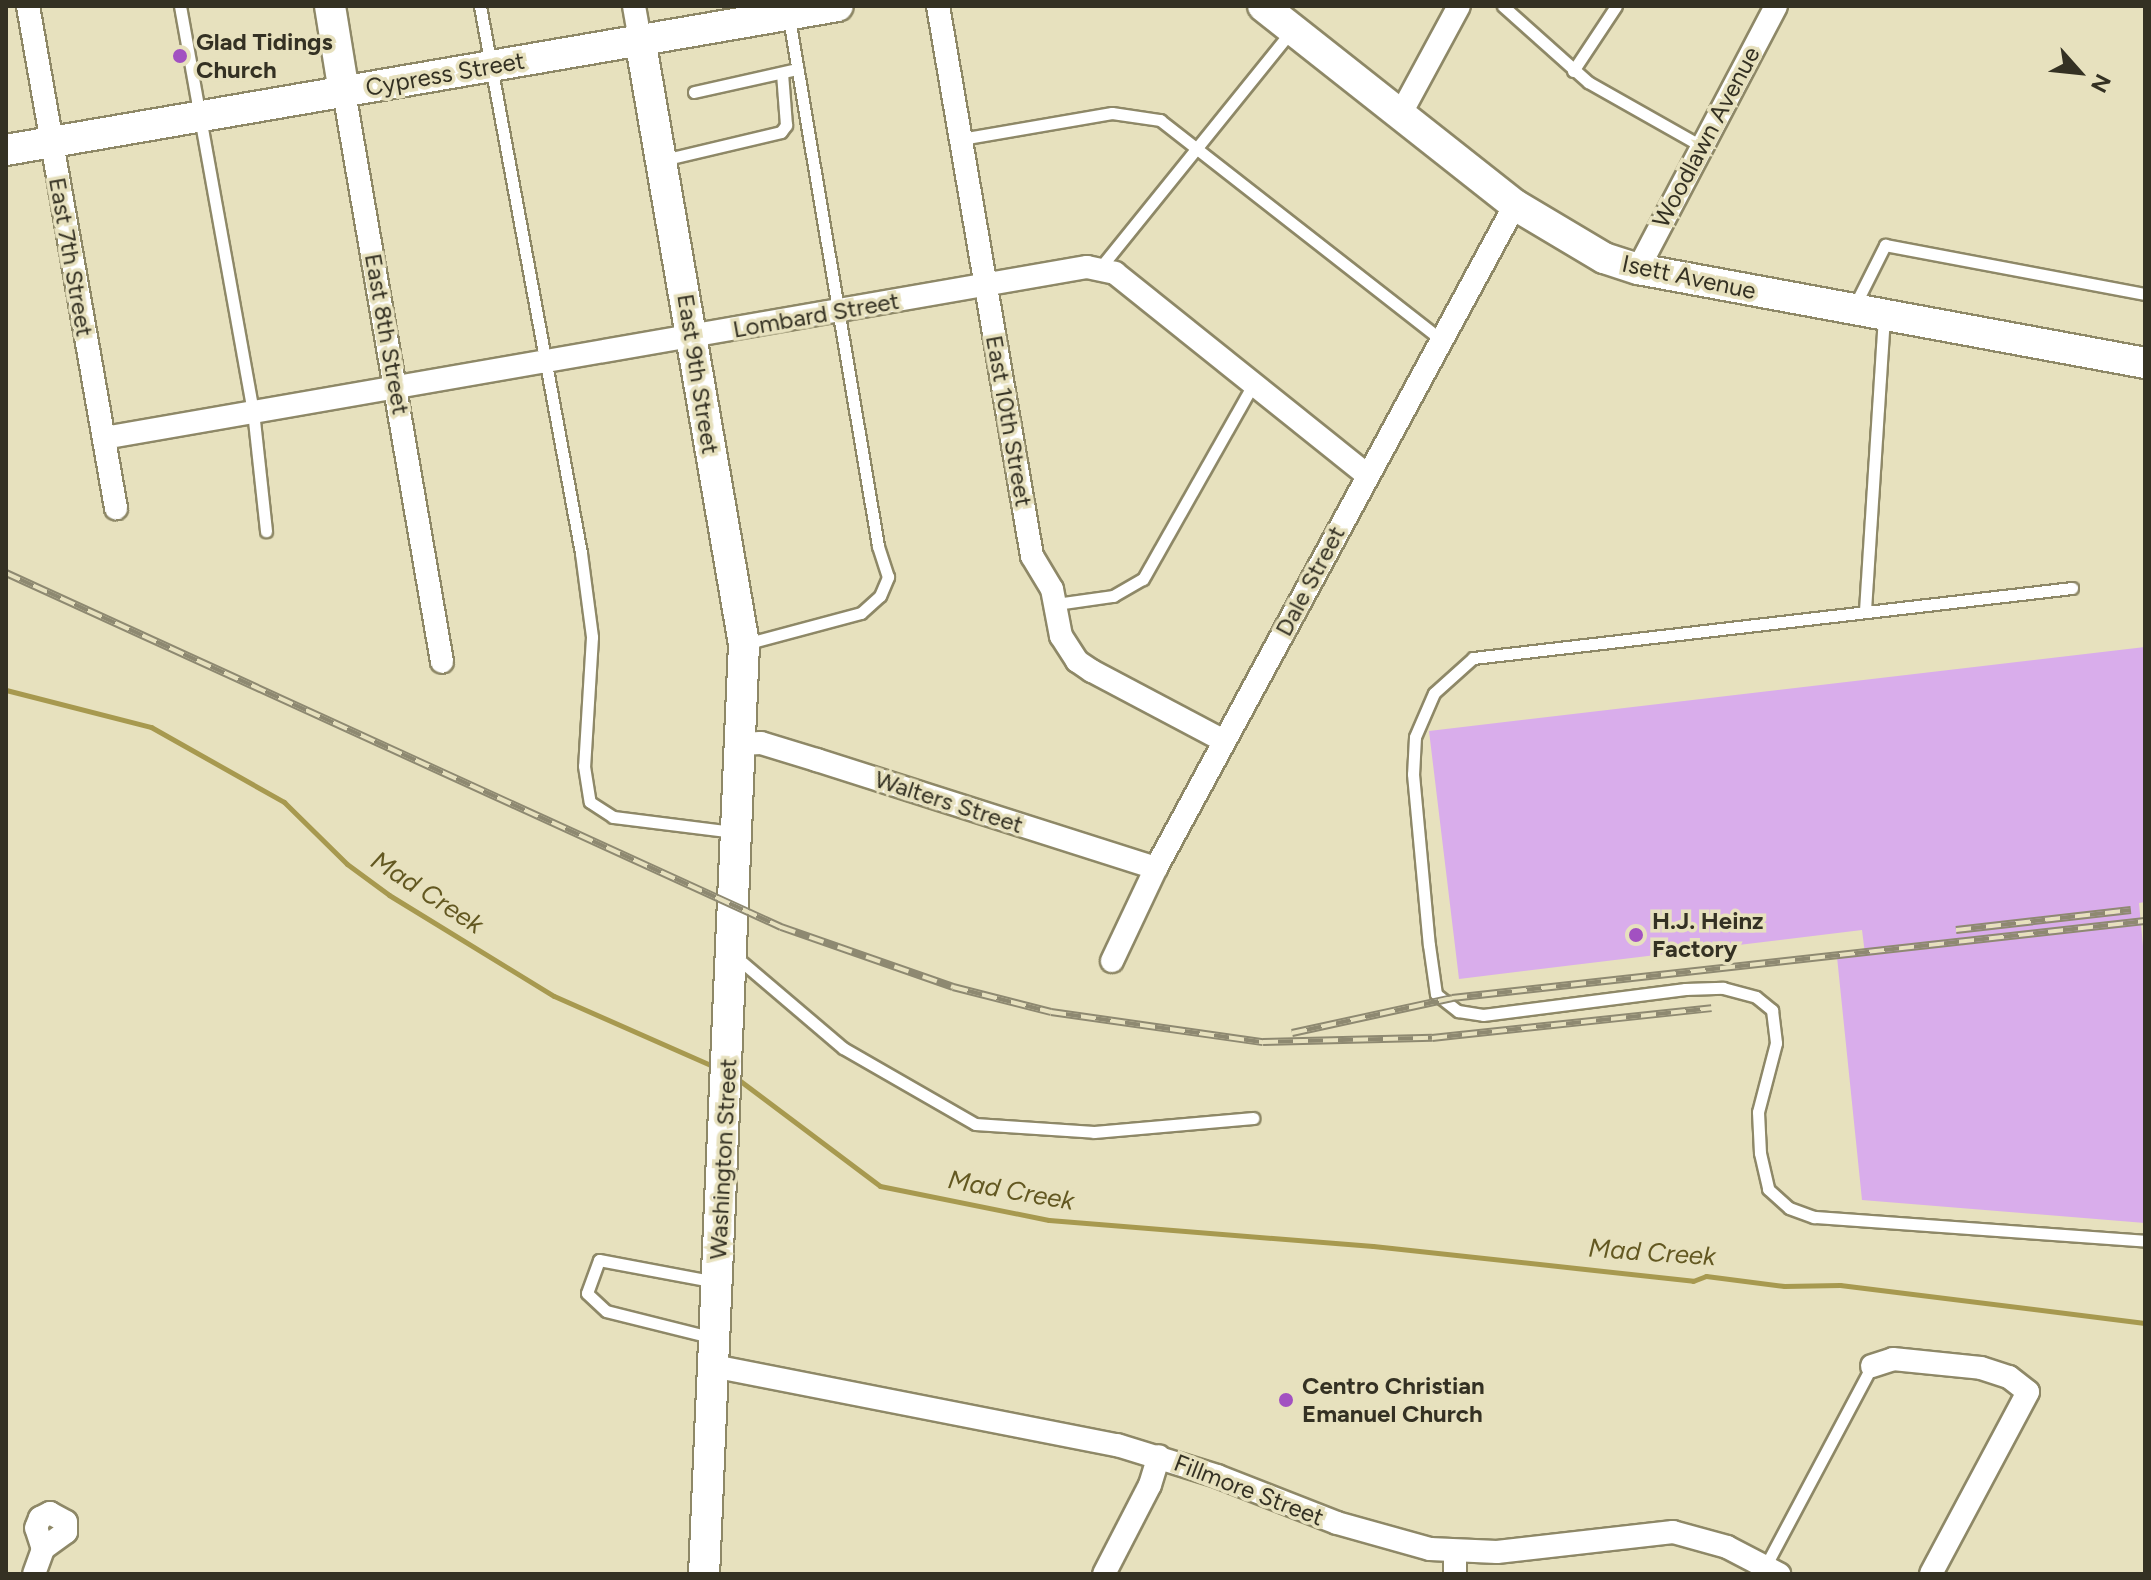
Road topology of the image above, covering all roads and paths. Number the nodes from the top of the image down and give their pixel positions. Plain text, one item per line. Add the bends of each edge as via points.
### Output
1 (28, 6) edge
2 (180, 6) edge
3 (330, 6) edge
4 (480, 6) edge
5 (634, 6) edge
6 (838, 6) edge
7 (938, 6) edge
8 (1263, 6) edge
9 (1459, 6) edge
10 (1503, 6) edge
11 (1616, 6) edge
12 (1776, 6) edge
13 (788, 10) edge
14 (1292, 29) junction
15 (640, 39) junction
16 (489, 66) junction
17 (797, 69) junction
18 (1573, 71) junction
19 (782, 73) junction
20 (344, 92) junction
21 (694, 92) dead end
22 (1400, 115) junction
23 (200, 116) junction
24 (961, 139) junction
25 (51, 142) junction
26 (1197, 146) junction
27 (1701, 146) junction
28 (6, 150) edge
29 (663, 160) junction
30 (1515, 205) junction
31 (1100, 268) junction
32 (1638, 269) junction
33 (986, 285) junction
34 (2145, 294) edge
35 (1853, 309) junction
36 (839, 311) junction
37 (1884, 315) junction
38 (691, 336) junction
39 (1440, 339) junction
40 (550, 360) junction
41 (2145, 363) edge
42 (1255, 381) junction
43 (395, 386) junction
44 (253, 411) junction
45 (104, 438) junction
46 (1367, 475) junction
47 (116, 508) dead end
48 (266, 531) dead end
49 (2072, 588) dead end
50 (1056, 604) junction
51 (1865, 610) junction
52 (744, 644) junction
53 (442, 662) dead end
54 (1224, 741) junction
55 (740, 744) junction
56 (737, 833) junction
57 (1156, 868) junction
58 (732, 954) junction
59 (1112, 961) dead end
60 (1253, 1118) dead end
61 (2145, 1241) edge
62 (717, 1282) junction
63 (714, 1352) junction
64 (1872, 1366) joint
65 (1159, 1456) junction
66 (43, 1549) dead end
67 (1455, 1551) junction
68 (1768, 1571) edge
69 (34, 1574) edge
70 (704, 1574) edge
71 (1104, 1574) edge
72 (1455, 1574) edge
73 (1932, 1574) edge

1 - 25 street, East 7th Street
2 - 23 lane
3 - 20 main road, East 8th Street
4 - 16 lane
5 - 15 street, East 9th Street
6 - 13 main road, Cypress Street
7 - 24 street, East 10th Street
8 - 14 main road, Isett Avenue
9 - 22 street
10 - 18 lane
11 - 18 lane
12 - 27 street, Woodlawn Avenue
13 - 15 main road, Cypress Street
13 - 17 lane
14 - 22 main road, Isett Avenue
14 - 26 lane
15 - 16 main road, Cypress Street
15 - 29 main road, East 9th Street
16 - 20 main road, Cypress Street
16 - 40 lane
17 - 19 lane
17 - 36 lane
18 - 27 lane
19 - 21 lane
19 - 29 lane via 786,125 781,132
20 - 23 main road, Cypress Street
20 - 43 street, East 8th Street
22 - 30 main road, Isett Avenue
23 - 25 main road, Cypress Street
23 - 44 lane
24 - 26 lane via 1112,113 1160,120
24 - 33 street, East 10th Street
25 - 28 main road, Cypress Street
25 - 45 street, East 7th Street
26 - 31 lane
26 - 39 lane
27 - 32 street, Woodlawn Avenue
29 - 38 main road, East 9th Street
30 - 32 main road, Isett Avenue via 1556,233
30 - 39 street, Dale Street
31 - 33 street, Lombard Street
31 - 42 street via 1115,273
32 - 35 main road, Isett Avenue
33 - 36 street, Lombard Street
33 - 50 street, East 10th Street via 1032,556
34 - 35 lane via 1885,245
35 - 37 main road, Isett Avenue
36 - 38 street, Lombard Street
36 - 52 lane via 888,577 880,596 861,613
37 - 41 main road, Isett Avenue
37 - 51 lane
38 - 40 street, Lombard Street
38 - 52 main road, East 9th Street
39 - 46 street, Dale Street
40 - 43 street, Lombard Street
40 - 56 lane via 592,637 584,766 590,802 613,817
42 - 46 street
42 - 50 lane via 1143,579 1113,596
43 - 44 street, Lombard Street
43 - 53 street, East 8th Street
44 - 45 street, Lombard Street
44 - 48 lane
45 - 47 street, East 7th Street
46 - 54 street, Dale Street
49 - 51 lane
50 - 54 street, East 10th Street via 1061,636 1077,661
51 - 61 lane via 1473,658 1434,693 1415,737 1413,774 1436,994 1458,1011 1483,1015 1685,989 1723,988 1756,997 1772,1010 1776,1043 1758,1112 1760,1153 1768,1189 1789,1208 1814,1217
52 - 55 main road, East 9th Street
54 - 57 street, Dale Street
55 - 56 main road, Washington Street
55 - 57 street, Walters Street via 761,743 803,755
56 - 58 main road, Washington Street
57 - 59 street, Dale Street
58 - 60 lane via 843,1048 975,1124 1094,1132
58 - 62 main road, Washington Street
62 - 63 main road, Washington Street
62 - 63 lane via 599,1260 587,1293 606,1311
63 - 65 street, Fillmore Street
63 - 70 main road, Washington Street
64 - 68 lane
64 - 73 street via 1893,1359 1981,1368 2009,1377 2028,1392
65 - 67 street, Fillmore Street via 1388,1540
65 - 71 street via 1150,1485
66 - 69 street
67 - 68 street, Fillmore Street via 1497,1552 1673,1532 1727,1547
67 - 72 street

